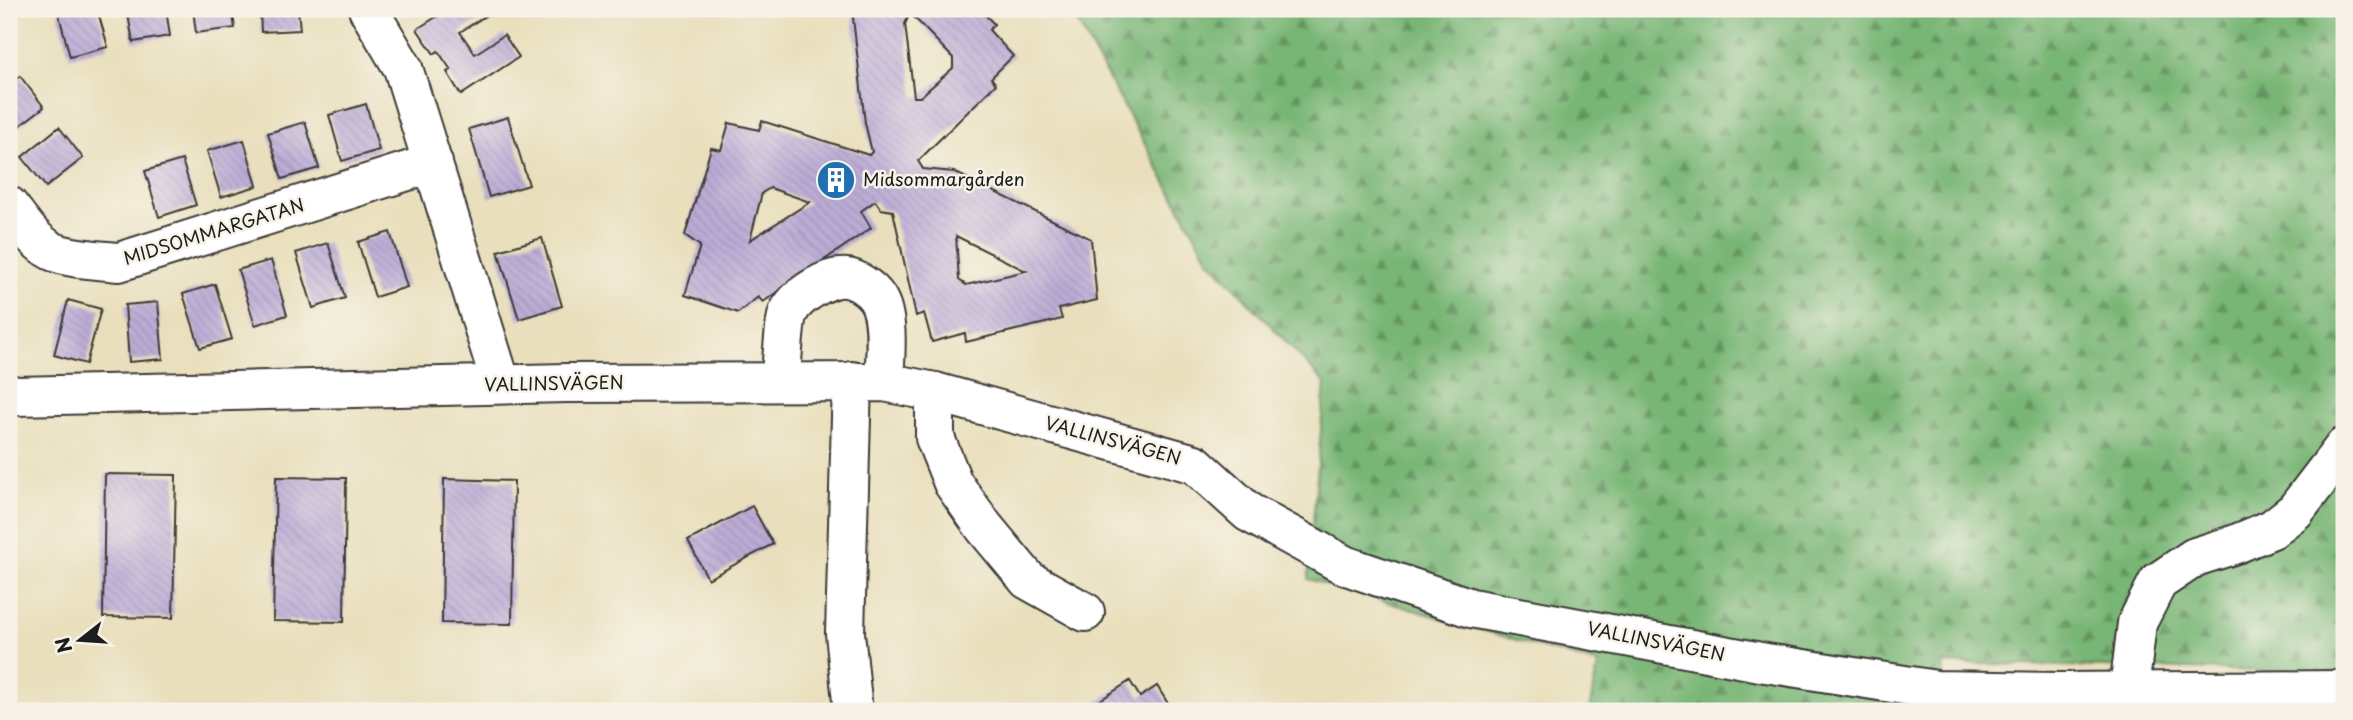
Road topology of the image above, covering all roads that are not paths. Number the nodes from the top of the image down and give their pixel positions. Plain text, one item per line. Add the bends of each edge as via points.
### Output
1 (368, 9) edge
2 (433, 163) junction
3 (9, 205) edge
4 (780, 382) junction
5 (868, 382) junction
6 (501, 384) junction
7 (936, 392) junction
8 (9, 394) edge
9 (2344, 447) edge
10 (1085, 612) dead end
11 (2344, 690) edge
12 (2129, 691) junction
13 (853, 711) edge

1 - 2 street via 402,68
2 - 3 street, MIDSOMMARGATAN via 119,261 52,251 31,234
2 - 6 street
4 - 5 street, VALLINSVÄGEN
4 - 5 street via 787,314 822,283 846,278 866,286 878,299 886,330
4 - 6 street, VALLINSVÄGEN
5 - 7 street, VALLINSVÄGEN
5 - 13 street via 845,634
6 - 8 street, VALLINSVÄGEN
7 - 10 street via 935,438 953,483 1028,580
7 - 12 street, VALLINSVÄGEN via 1195,464 1248,512 1344,565 1471,608 1936,690
9 - 12 street via 2295,512 2272,529 2195,557 2158,582 2137,623
11 - 12 street, VALLINSVÄGEN

